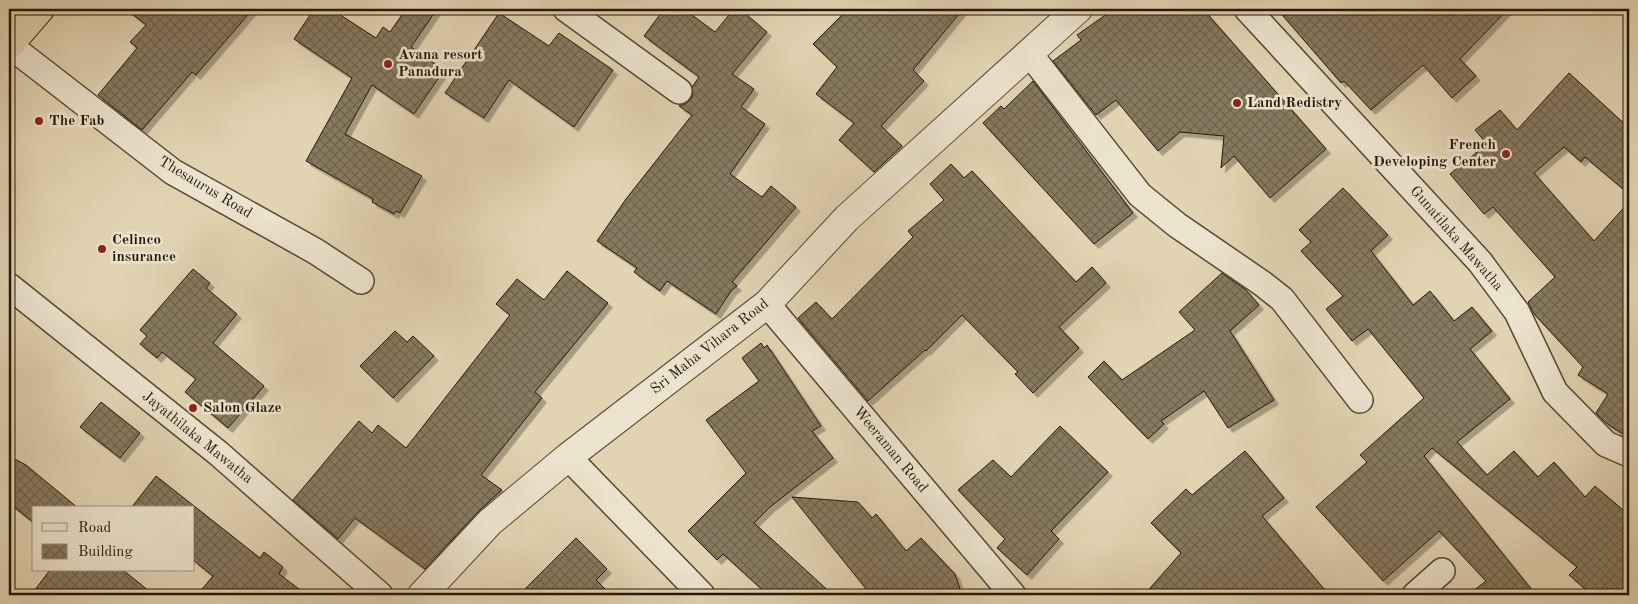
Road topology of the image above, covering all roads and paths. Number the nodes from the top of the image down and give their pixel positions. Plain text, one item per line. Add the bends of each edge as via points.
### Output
1 (40, 9) edge
2 (566, 9) edge
3 (1078, 9) edge
4 (1247, 9) edge
5 (9, 45) edge
6 (1028, 53) junction
7 (679, 91) dead end
8 (361, 281) dead end
9 (9, 286) edge
10 (767, 304) junction
11 (1360, 400) dead end
12 (1629, 454) edge
13 (568, 457) junction
14 (1442, 572) dead end
15 (380, 595) edge
16 (422, 595) edge
17 (702, 595) edge
18 (1013, 595) edge
19 (1415, 595) edge

1 - 5 highway
2 - 7 street
3 - 6 street, Sri Maha Vihara Road
4 - 12 street, Gunatilaka Mawatha via 1480,262 1518,312 1555,392 1606,444
5 - 8 street, Thesaurus Road via 173,172 315,251
6 - 10 street, Sri Maha Vihara Road via 847,218
6 - 11 street via 1140,195 1282,299
9 - 15 street, Jayathilaka Mawatha via 218,453
10 - 13 street, Sri Maha Vihara Road
10 - 18 street, Weeraman Road
13 - 16 street, Sri Maha Vihara Road via 490,522
13 - 17 street
14 - 19 street

